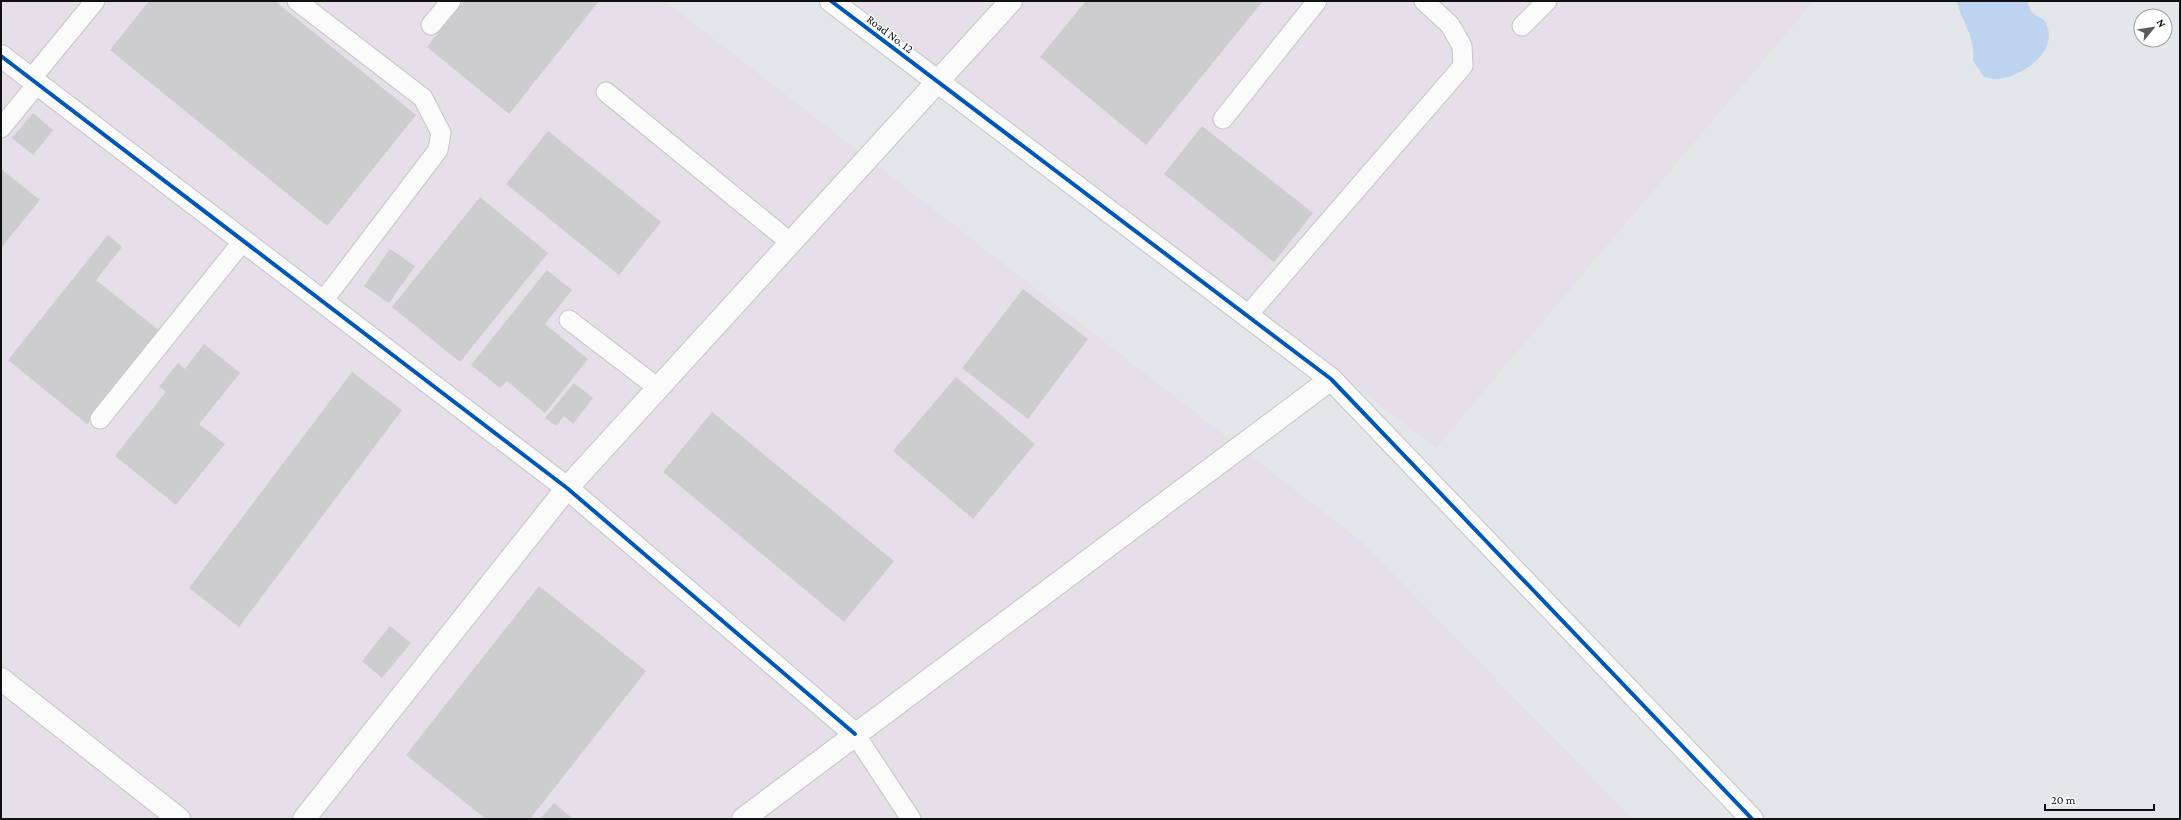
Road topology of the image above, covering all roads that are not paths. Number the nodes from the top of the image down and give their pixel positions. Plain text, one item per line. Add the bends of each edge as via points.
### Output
1 (95, 1) edge
2 (297, 1) edge
3 (451, 1) edge
4 (831, 1) edge
5 (1011, 1) edge
6 (1317, 1) edge
7 (1424, 1) edge
8 (1547, 1) edge
9 (431, 25) dead end
10 (1522, 26) dead end
11 (1, 56) edge
12 (34, 81) junction
13 (937, 83) junction
14 (606, 92) dead end
15 (1223, 119) dead end
16 (1, 128) edge
17 (243, 240) junction
18 (791, 243) junction
19 (323, 301) junction
20 (1247, 316) junction
21 (569, 320) dead end
22 (1331, 379) junction
23 (658, 388) junction
24 (100, 419) dead end
25 (567, 488) junction
26 (1, 679) edge
27 (855, 734) junction
28 (179, 819) edge
29 (304, 819) edge
30 (743, 819) edge
31 (911, 819) edge
32 (1752, 819) edge

1 - 12 lane
2 - 19 lane via 423,98 441,133 438,150
3 - 9 lane
4 - 13 street, Road No. 12
5 - 13 street
6 - 15 lane
7 - 20 lane via 1450,25 1462,46 1463,66
8 - 10 lane
11 - 12 street
12 - 16 lane
12 - 17 street
13 - 18 street
13 - 20 street, Road No. 12
14 - 18 lane
17 - 19 street
17 - 24 lane
18 - 23 street
19 - 25 street
20 - 22 street, Road No. 12
21 - 23 lane
22 - 27 street
22 - 32 street, Road No. 12
23 - 25 street
25 - 27 street
25 - 29 street
26 - 28 street
27 - 30 street
27 - 31 lane

